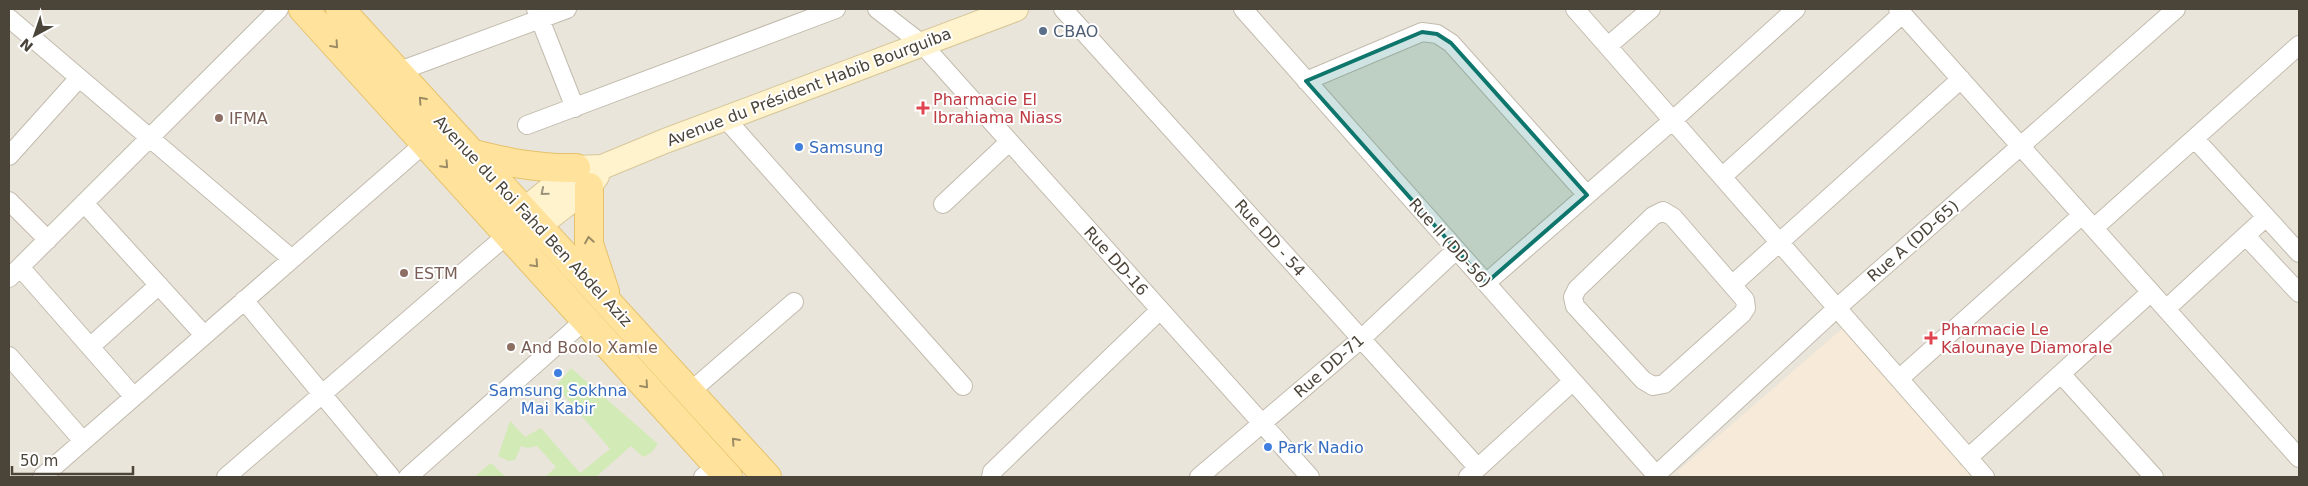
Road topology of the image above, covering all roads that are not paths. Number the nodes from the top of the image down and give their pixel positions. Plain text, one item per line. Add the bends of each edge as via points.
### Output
1 (279, 9) edge
2 (302, 9) edge
3 (340, 9) edge
4 (567, 9) edge
5 (836, 9) edge
6 (877, 9) edge
7 (1016, 9) edge
8 (1063, 9) edge
9 (1243, 9) edge
10 (1575, 9) edge
11 (1651, 9) edge
12 (1796, 9) edge
13 (1900, 11) edge
14 (2168, 12) edge
15 (538, 14) edge
16 (12, 17) edge
17 (922, 44) junction
18 (1608, 46) junction
19 (2299, 46) edge
20 (397, 72) junction
21 (79, 78) junction
22 (1961, 79) junction
23 (1306, 81) junction
24 (575, 108) junction
25 (725, 118) junction
26 (1673, 120) junction
27 (528, 125) dead end
28 (150, 138) junction
29 (2195, 139) junction
30 (1009, 142) junction
31 (425, 143) junction
32 (2020, 146) junction
33 (470, 153) junction
34 (9, 156) edge
35 (589, 174) junction
36 (1723, 176) junction
37 (1587, 195) junction
38 (9, 201) edge
39 (84, 203) junction
40 (943, 204) dead end
41 (2082, 215) junction
42 (2266, 217) junction
43 (531, 218) junction
44 (2094, 228) junction
45 (509, 235) junction
46 (2246, 236) junction
47 (48, 240) junction
48 (1781, 242) junction
49 (1456, 250) junction
50 (2299, 253) edge
51 (292, 259) junction
52 (14, 273) edge
53 (1486, 283) junction
54 (159, 285) junction
55 (1732, 285) junction
56 (2151, 292) junction
57 (2299, 293) edge
58 (244, 300) junction
59 (794, 302) dead end
60 (609, 303) junction
61 (1838, 307) junction
62 (2166, 309) junction
63 (1160, 310) junction
64 (586, 319) junction
65 (204, 335) junction
66 (1361, 338) junction
67 (90, 347) junction
68 (9, 356) edge
69 (2062, 375) junction
70 (1899, 379) junction
71 (1573, 381) junction
72 (963, 386) dead end
73 (691, 391) junction
74 (322, 394) junction
75 (134, 396) junction
76 (1263, 424) junction
77 (84, 441) junction
78 (1968, 458) junction
79 (2299, 458) edge
80 (716, 473) edge
81 (1473, 473) edge
82 (42, 477) edge
83 (226, 477) edge
84 (391, 477) edge
85 (408, 477) edge
86 (768, 477) edge
87 (991, 477) edge
88 (1198, 477) edge
89 (1310, 477) edge
90 (1656, 477) edge
91 (1986, 477) edge
92 (2154, 477) edge

1 - 28 street
2 -> 31 main road, Avenue du Roi Fahd Ben Abdel Aziz
3 - 20 main road, Avenue du Roi Fahd Ben Abdel Aziz
4 - 15 street
5 - 24 street
6 - 17 street, Rue DD-16
7 - 17 main road, Avenue du Président Habib Bourguiba
8 - 66 street, Rue DD - 54
9 - 23 street, Rue II (DD-56)
10 - 18 street
11 - 18 street
12 - 26 street
13 - 22 street
13 - 36 street
14 - 32 street, Rue A (DD-65)
15 - 20 street
15 - 24 street
16 - 21 street
17 - 25 main road, Avenue du Président Habib Bourguiba
17 - 30 street, Rue DD-16
18 - 26 street
19 - 29 street
33 -> 20 main road, Avenue du Roi Fahd Ben Abdel Aziz
21 - 28 street
21 - 34 street
22 - 32 street
22 - 48 street
23 - 37 street via 1422,32 1437,34 1450,42
23 - 49 street, Rue II (DD-56)
24 - 27 street
25 - 35 main road, Avenue du Président Habib Bourguiba
25 - 72 street
26 - 36 street
26 - 37 street
28 - 39 street
28 - 51 street
29 - 42 street
29 - 44 street
30 - 40 street
30 - 63 street, Rue DD-16
31 -> 45 main road, Avenue du Roi Fahd Ben Abdel Aziz
31 - 51 street
32 - 41 street
32 - 61 street, Rue A (DD-65)
33 - 35 main road
33 - 43 main road, Avenue du Roi Fahd Ben Abdel Aziz
35 - 43 main road, Avenue du Président Habib Bourguiba
60 -> 35 main road via 589,244
36 - 48 street
37 - 53 street
38 - 47 street
39 - 47 street
39 - 54 street
41 - 44 street
41 - 70 street
42 - 46 street
42 - 50 street
43 - 45 main road, Avenue du Président Habib Bourguiba
43 - 60 main road, Avenue du Roi Fahd Ben Abdel Aziz
44 - 56 street
45 -> 64 main road, Avenue du Roi Fahd Ben Abdel Aziz
45 - 74 street
46 - 57 street
46 - 62 street
47 - 52 street
48 - 55 street
48 - 61 street
49 - 53 street, Rue II (DD-56)
49 - 66 street, Rue DD-71
51 - 58 street
52 - 67 street
53 - 71 street, Rue II (DD-56)
54 - 65 street
54 - 67 street
55 - 55 street via 1745,300 1746,308 1742,314 1664,384 1653,386 1643,380 1575,306 1573,297 1577,289 1646,223 1663,212 1673,217
56 - 62 street
56 - 69 street
58 - 65 street
58 - 74 street
59 - 73 street
60 - 73 main road, Avenue du Roi Fahd Ben Abdel Aziz
61 - 70 street
61 - 90 street, Rue A (DD-65)
62 - 79 street
63 - 76 street, Rue DD-16
63 - 87 street via 992,472
64 -> 80 main road, Avenue du Roi Fahd Ben Abdel Aziz
64 - 85 street
65 - 75 street
66 - 76 street, Rue DD-71
66 - 81 street, Rue DD - 54
67 - 75 street
68 - 77 street
69 - 78 street
69 - 92 street
70 - 78 street
71 - 81 street
71 - 90 street, Rue II (DD-56)
86 -> 73 main road, Avenue du Roi Fahd Ben Abdel Aziz
74 - 83 street
74 - 84 street
75 - 77 street
76 - 88 street, Rue DD-71
76 - 89 street, Rue DD-16
77 - 82 street
78 - 91 street

